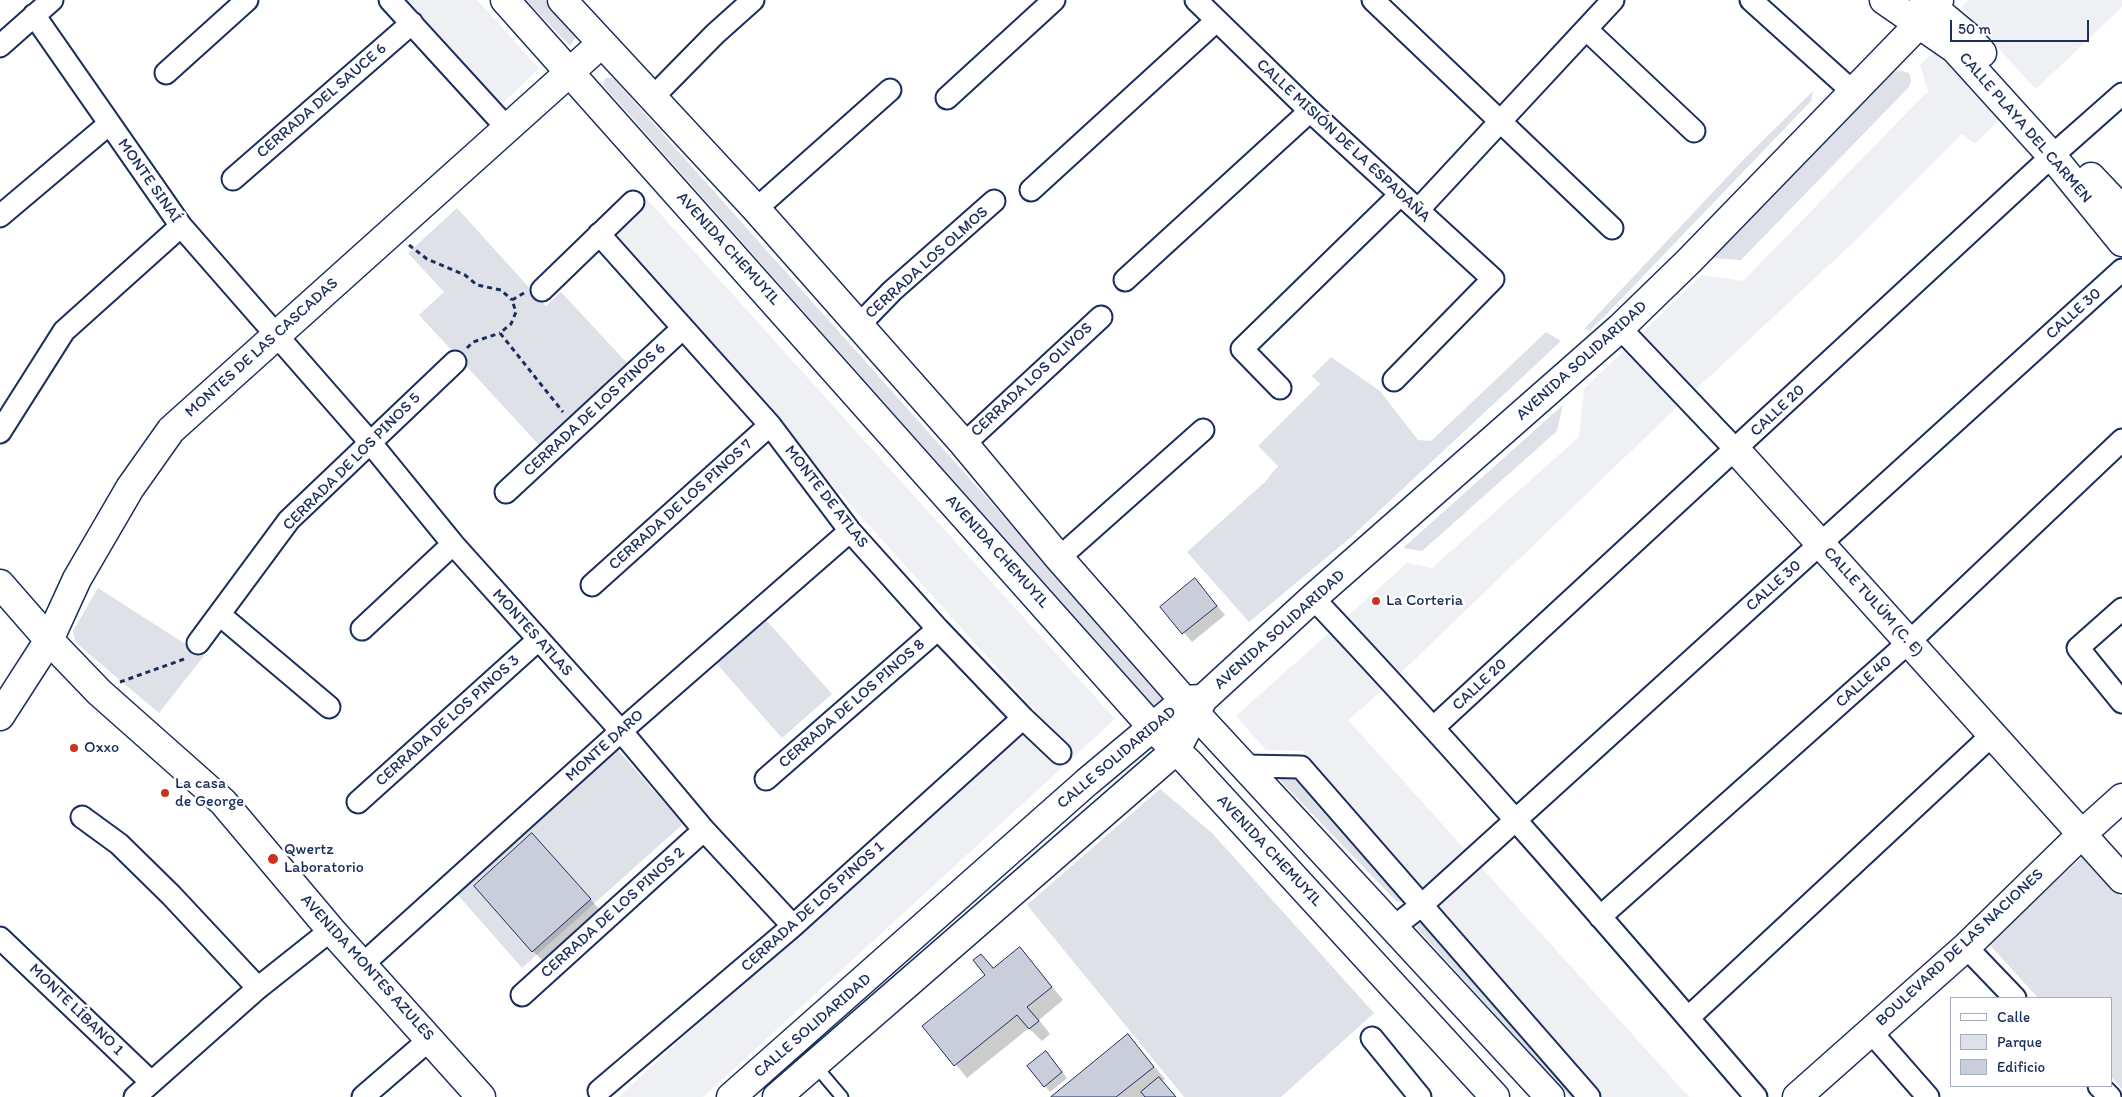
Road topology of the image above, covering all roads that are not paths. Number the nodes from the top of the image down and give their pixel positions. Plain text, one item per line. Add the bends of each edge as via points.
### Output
1 (52, 0) edge
2 (246, 0) edge
3 (390, 0) edge
4 (505, 0) edge
5 (562, 0) edge
6 (752, 0) edge
7 (1054, 0) edge
8 (1196, 0) edge
9 (1373, 0) edge
10 (1613, 0) edge
11 (1751, 0) edge
12 (1884, 0) edge
13 (1929, 8) edge
14 (34, 15) junction
15 (1216, 21) junction
16 (412, 24) junction
17 (1586, 29) junction
18 (601, 44) junction
19 (0, 46) edge
20 (570, 72) junction
21 (166, 73) dead end
22 (890, 90) dead end
23 (1852, 91) junction
24 (2122, 94) edge
25 (653, 97) junction
26 (947, 98) dead end
27 (1310, 111) junction
28 (1499, 122) junction
29 (109, 124) junction
30 (507, 128) junction
31 (1694, 131) dead end
32 (2058, 151) junction
33 (233, 179) dead end
34 (1031, 190) dead end
35 (1400, 195) junction
36 (633, 202) dead end
37 (994, 202) dead end
38 (756, 209) junction
39 (1418, 210) junction
40 (2122, 210) edge
41 (0, 216) edge
42 (181, 226) junction
43 (1612, 228) dead end
44 (600, 234) junction
45 (2122, 242) edge
46 (2122, 270) edge
47 (1125, 280) dead end
48 (542, 290) road end
49 (1101, 317) dead end
50 (859, 325) junction
51 (683, 328) junction
52 (1620, 328) junction
53 (275, 336) junction
54 (455, 362) road end
55 (1394, 380) dead end
56 (1280, 388) dead end
57 (770, 425) junction
58 (1203, 430) dead end
59 (0, 432) edge
60 (2122, 440) edge
61 (369, 442) junction
62 (964, 444) junction
63 (1736, 450) junction
64 (506, 492) dead end
65 (850, 531) junction
66 (453, 544) junction
67 (1821, 544) junction
68 (1059, 558) junction
69 (0, 584) edge
70 (592, 585) dead end
71 (1314, 598) junction
72 (2122, 609) edge
73 (220, 615) junction
74 (362, 628) dead end
75 (938, 629) junction
76 (49, 640) junction
77 (538, 640) junction
78 (1909, 642) junction
79 (198, 643) road end
80 (2122, 702) edge
81 (1195, 704) junction
82 (329, 707) dead end
83 (0, 716) edge
84 (1023, 718) junction
85 (1153, 728) junction
86 (1433, 728) junction
87 (621, 731) junction
88 (1992, 735) junction
89 (1176, 750) junction
90 (1060, 753) dead end
91 (1243, 766) junction
92 (766, 780) dead end
93 (2122, 798) edge
94 (358, 802) dead end
95 (82, 817) dead end
96 (1514, 821) junction
97 (704, 830) junction
98 (2082, 834) junction
99 (2122, 879) edge
100 (1423, 904) junction
101 (1600, 917) junction
102 (793, 926) junction
103 (1394, 927) junction
104 (330, 930) junction
105 (0, 938) edge
106 (1966, 947) junction
107 (363, 964) junction
108 (258, 988) junction
109 (522, 995) dead end
110 (2014, 997) edge
111 (1688, 1018) junction
112 (1871, 1032) junction
113 (1372, 1038) dead end
114 (430, 1039) junction
115 (814, 1064) junction
116 (151, 1082) junction
117 (2100, 1087) edge
118 (599, 1091) dead end
119 (135, 1097) edge
120 (363, 1097) edge
121 (481, 1097) edge
122 (731, 1097) edge
123 (777, 1097) edge
124 (842, 1097) edge
125 (1420, 1097) edge
126 (1495, 1097) edge
127 (1550, 1097) edge
128 (1589, 1097) edge
129 (1756, 1097) edge
130 (1797, 1097) edge
131 (1928, 1097) edge
132 (2110, 1097) edge

1 - 14 street
2 - 21 street
3 - 16 street
4 - 20 main road, AVENIDA CHEMUYIL
5 - 18 main road
6 - 25 street
7 - 26 street
8 - 15 street, CALLE MISIÓN DE LA ESPADAÑA
9 - 28 street
10 - 17 street
11 - 23 street
12 - 13 main road, CALLE PLAYA DEL CARMEN
13 - 23 main road, AVENIDA SOLIDARIDAD
13 - 32 main road, CALLE PLAYA DEL CARMEN via 1967,36
14 - 19 street
14 - 29 street, MONTE SINAÍ
15 - 27 street, CALLE MISIÓN DE LA ESPADAÑA
15 - 34 street
16 - 30 street
16 - 33 street, CERRADA DEL SAUCE 6
17 - 28 street
17 - 31 street
18 - 20 main road, MONTES DE LAS CASCADAS
18 - 25 main road
20 - 30 main road, MONTES DE LAS CASCADAS
20 - 85 main road, AVENIDA CHEMUYIL
22 - 38 street
23 - 52 main road, AVENIDA SOLIDARIDAD
24 - 32 street, CALLE 20
25 - 38 main road
27 - 35 street, CALLE MISIÓN DE LA ESPADAÑA
27 - 47 street
28 - 39 street
28 - 43 street
29 - 41 street
29 - 42 street, MONTE SINAÍ
30 - 53 main road, MONTES DE LAS CASCADAS
32 - 40 main road, CALLE PLAYA DEL CARMEN
32 - 45 main road, CALLE PLAYA DEL CARMEN
32 - 63 street, CALLE 20
35 - 39 street, CALLE MISIÓN DE LA ESPADAÑA
35 - 56 street via 1242,349
36 - 44 street
37 - 50 street, CERRADA LOS OLMOS via 892,291
38 - 50 main road
39 - 55 street, CALLE MISIÓN DE LA ESPADAÑA via 1493,280
42 - 53 street, MONTE SINAÍ
42 - 59 street via 64,331
44 - 48 street
44 - 51 street, MONTE DE ATLAS
46 - 67 street, CALLE 30
49 - 62 street, CERRADA LOS OLIVOS
50 - 62 main road
51 - 57 street, MONTE DE ATLAS
51 - 64 street, CERRADA DE LOS PINOS 6
52 - 63 street, CALLE TULÚM (C. E)
52 - 71 main road, AVENIDA SOLIDARIDAD
53 - 61 street, MONTES ATLAS
53 - 76 main road, MONTES DE LAS CASCADAS via 171,430 130,488 77,579
54 - 61 street, CERRADA DE LOS PINOS 5
57 - 65 street, MONTE DE ATLAS
57 - 70 street, CERRADA DE LOS PINOS 7
58 - 68 street
60 - 78 street, CALLE 40
61 - 66 street, MONTES ATLAS
61 - 73 street, CERRADA DE LOS PINOS 5 via 289,520
62 - 68 main road
63 - 67 main road, CALLE TULÚM (C. E)
63 - 86 street, CALLE 20
65 - 75 street, MONTE DE ATLAS
65 - 87 street, MONTE DARO
66 - 74 street
66 - 77 street, MONTES ATLAS
67 - 78 main road, CALLE TULÚM (C. E)
67 - 96 street, CALLE 30
68 - 81 main road
69 - 76 main road, AVENIDA MONTES AZULES
71 - 81 main road, AVENIDA SOLIDARIDAD
71 - 86 street
72 - 80 street via 2078,648
73 - 79 street, CERRADA DE LOS PINOS 5
73 - 82 street
75 - 84 street, MONTE DE ATLAS
75 - 92 street, CERRADA DE LOS PINOS 8
76 - 83 main road, MONTES DE LAS CASCADAS
76 - 104 main road, AVENIDA MONTES AZULES via 99,692 223,802
77 - 87 street, MONTES ATLAS
77 - 94 street, CERRADA DE LOS PINOS 3
78 - 88 main road, CALLE TULÚM (C. E)
78 - 101 street, CALLE 40
81 - 85 main road, CALLE SOLIDARIDAD
81 - 89 main road, CALLE SOLIDARIDAD
81 - 91 main road
84 - 90 street, MONTE DE ATLAS
84 - 102 street, CERRADA DE LOS PINOS 1
85 - 89 main road, AVENIDA CHEMUYIL
85 - 122 main road, CALLE SOLIDARIDAD via 1087,782
86 - 96 street
87 - 97 street, MONTES ATLAS
87 - 107 street, MONTE DARO
88 - 98 main road, CALLE TULÚM (C. E)
88 - 111 street
89 - 115 main road, CALLE SOLIDARIDAD
89 - 126 main road, AVENIDA CHEMUYIL
91 - 100 street via 1301,768
91 - 103 main road
93 - 98 main road, BOULEVARD DE LAS NACIONES
95 - 108 street via 119,844
96 - 100 street, CALLE 30
96 - 101 street
97 - 102 street, MONTES ATLAS
97 - 109 street, CERRADA DE LOS PINOS 2
98 - 99 main road, CALLE TULÚM (C. E)
98 - 106 main road, BOULEVARD DE LAS NACIONES
100 - 103 street, CALLE 30
100 - 128 street
101 - 111 street
102 - 118 street, CERRADA DE LOS PINOS 1
103 - 127 main road
104 - 107 main road, AVENIDA MONTES AZULES
104 - 108 street
105 - 116 street, MONTE LÍBANO 1
106 - 110 street
106 - 112 main road, BOULEVARD DE LAS NACIONES
107 - 114 main road, AVENIDA MONTES AZULES
108 - 116 street
111 - 129 street
112 - 130 main road, BOULEVARD DE LAS NACIONES
112 - 131 street
113 - 125 street
114 - 120 street
114 - 121 main road, AVENIDA MONTES AZULES
115 - 123 main road, CALLE SOLIDARIDAD
115 - 124 lane
116 - 119 street
117 - 132 street

